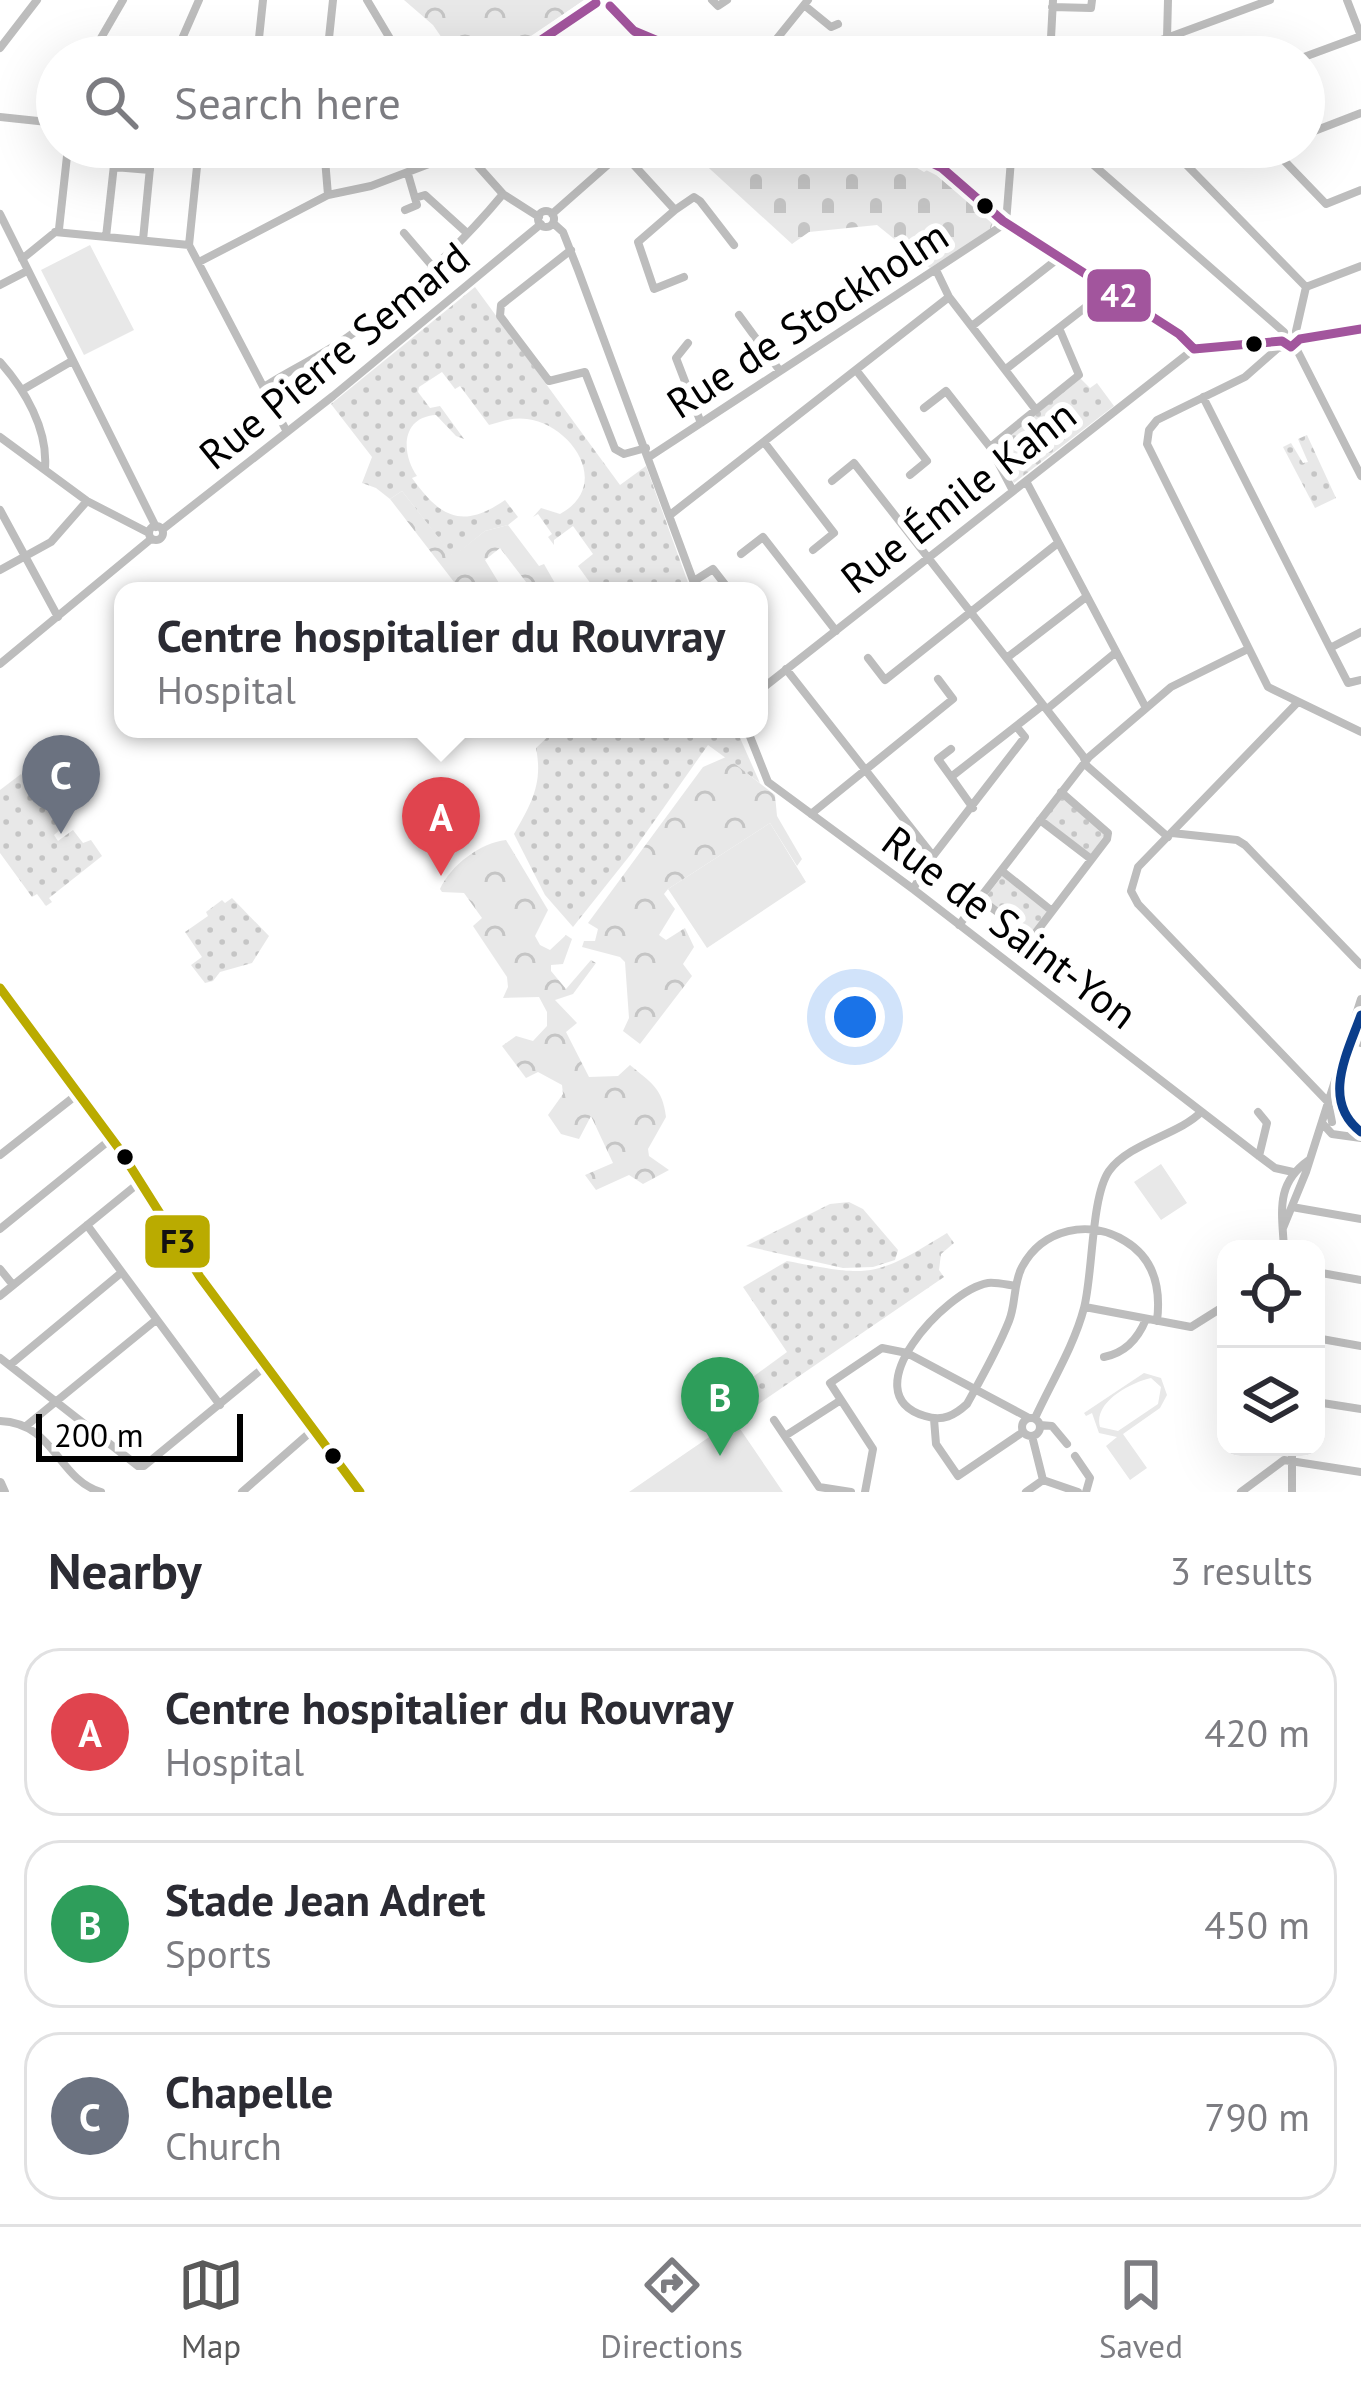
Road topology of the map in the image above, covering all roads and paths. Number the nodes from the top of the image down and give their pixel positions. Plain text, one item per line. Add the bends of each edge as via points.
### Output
1 (37, 0) edge
2 (123, 0) edge
3 (199, 0) edge
4 (263, 0) edge
5 (333, 0) edge
6 (367, 0) edge
7 (712, 0) edge
8 (727, 0) edge
9 (1092, 0) edge
10 (1168, 0) edge
11 (1270, 0) edge
12 (1347, 0) edge
13 (596, 2) edge
14 (806, 2) edge
15 (613, 3) edge
16 (1053, 3) edge
17 (838, 24) dead end
18 (102, 36) edge
19 (183, 36) edge
20 (259, 36) edge
21 (329, 36) edge
22 (388, 36) edge
23 (547, 36) edge
24 (644, 36) edge
25 (779, 36) edge
26 (1051, 36) edge
27 (1166, 36) edge
28 (1171, 36) edge
29 (1361, 36) edge
30 (0, 48) edge
31 (1325, 49) edge
32 (1361, 113) edge
33 (0, 118) edge
34 (36, 121) edge
35 (1325, 127) edge
36 (66, 168) edge
37 (114, 168) edge
38 (132, 168) edge
39 (197, 168) edge
40 (326, 168) edge
41 (421, 168) edge
42 (479, 168) edge
43 (605, 168) edge
44 (640, 168) edge
45 (942, 168) edge
46 (1010, 168) edge
47 (1097, 168) edge
48 (1190, 168) edge
49 (1292, 168) edge
50 (150, 170) joint
51 (408, 174) junction
52 (1361, 190) edge
53 (503, 194) junction
54 (328, 195) junction
55 (415, 198) junction
56 (676, 210) junction
57 (405, 211) dead end
58 (0, 214) edge
59 (553, 219) junction
60 (540, 220) junction
61 (1006, 224) junction
62 (55, 232) junction
63 (404, 233) dead end
64 (467, 233) junction
65 (106, 237) junction
66 (143, 240) junction
67 (190, 245) junction
68 (734, 245) dead end
69 (571, 250) junction
70 (1060, 257) junction
71 (22, 260) junction
72 (199, 262) junction
73 (1361, 266) edge
74 (433, 267) junction
75 (936, 270) junction
76 (27, 272) junction
77 (684, 278) dead end
78 (0, 285) edge
79 (1306, 287) junction
80 (1109, 289) junction
81 (949, 298) junction
82 (739, 315) dead end
83 (972, 326) junction
84 (1059, 328) junction
85 (1361, 329) edge
86 (1291, 339) junction
87 (688, 343) dead end
88 (1194, 349) junction
89 (72, 361) junction
90 (0, 362) edge
91 (780, 370) junction
92 (856, 370) junction
93 (1006, 370) junction
94 (264, 386) junction
95 (22, 390) junction
96 (1203, 397) junction
97 (924, 408) dead end
98 (1036, 410) junction
99 (701, 423) junction
100 (287, 432) junction
101 (0, 437) edge
102 (764, 442) junction
103 (990, 447) junction
104 (648, 452) junction
105 (45, 468) junction
106 (910, 475) dead end
107 (1361, 476) edge
108 (832, 481) dead end
109 (1026, 481) junction
110 (1013, 491) junction
111 (87, 501) junction
112 (0, 510) edge
113 (670, 515) junction
114 (155, 532) junction
115 (1058, 543) junction
116 (813, 550) dead end
117 (741, 554) dead end
118 (929, 557) junction
119 (27, 558) junction
120 (0, 569) edge
121 (695, 582) edge
122 (700, 582) edge
123 (723, 582) edge
124 (1086, 597) junction
125 (972, 610) junction
126 (58, 616) junction
127 (836, 631) junction
128 (1361, 632) edge
129 (1330, 648) junction
130 (1248, 649) junction
131 (1116, 653) junction
132 (1008, 657) junction
133 (868, 658) dead end
134 (0, 664) edge
135 (786, 669) junction
136 (938, 679) dead end
137 (1361, 680) edge
138 (768, 684) edge
139 (1298, 701) junction
140 (1046, 707) junction
141 (1146, 708) junction
142 (1016, 725) junction
143 (1361, 732) edge
144 (750, 738) edge
145 (951, 748) dead end
146 (1085, 761) junction
147 (866, 770) junction
148 (951, 777) junction
149 (1060, 792) junction
150 (973, 808) junction
151 (812, 814) junction
152 (1040, 820) junction
153 (1170, 835) junction
154 (933, 856) junction
155 (1091, 860) junction
156 (1002, 871) junction
157 (913, 889) junction
158 (980, 898) junction
159 (1052, 911) junction
160 (959, 926) junction
161 (1361, 965) edge
162 (0, 988) edge
163 (1361, 999) edge
164 (10, 1004) junction
165 (0, 1007) edge
166 (1356, 1041) edge
167 (78, 1094) junction
168 (1328, 1102) junction
169 (1202, 1112) junction
170 (1258, 1112) dead end
171 (1327, 1124) junction
172 (112, 1138) junction
173 (1361, 1138) edge
174 (0, 1156) edge
175 (1259, 1156) junction
176 (1310, 1160) junction
177 (1275, 1168) junction
178 (1293, 1172) junction
179 (140, 1182) junction
180 (1285, 1184) junction
181 (1299, 1186) junction
182 (1281, 1200) junction
183 (1292, 1207) junction
184 (1361, 1219) edge
185 (87, 1225) junction
186 (0, 1228) edge
187 (1283, 1228) junction
188 (1095, 1231) junction
189 (1284, 1240) edge
190 (0, 1268) edge
191 (122, 1273) junction
192 (1325, 1274) edge
193 (1361, 1280) edge
194 (13, 1285) junction
195 (1016, 1286) junction
196 (0, 1296) edge
197 (1084, 1307) junction
198 (1217, 1311) edge
199 (156, 1320) junction
200 (1152, 1320) junction
201 (1325, 1340) edge
202 (1361, 1346) edge
203 (907, 1353) junction
204 (0, 1358) edge
205 (1104, 1358) dead end
206 (10, 1365) junction
207 (267, 1365) junction
208 (976, 1388) junction
209 (841, 1400) junction
210 (55, 1402) junction
211 (1325, 1403) edge
212 (220, 1405) junction
213 (1361, 1409) edge
214 (934, 1419) junction
215 (774, 1420) dead end
216 (1034, 1420) junction
217 (0, 1421) edge
218 (26, 1426) junction
219 (314, 1429) junction
220 (1028, 1434) junction
221 (785, 1436) junction
222 (1067, 1444) dead end
223 (1075, 1456) dead end
224 (1292, 1456) edge
225 (1292, 1460) junction
226 (1361, 1472) edge
227 (1042, 1480) junction
228 (0, 1483) edge
229 (247, 1490) edge
230 (4, 1492) edge
231 (101, 1492) edge
232 (360, 1492) edge
233 (851, 1492) edge
234 (865, 1492) edge
235 (1025, 1492) edge
236 (1082, 1492) edge
237 (1241, 1492) edge
238 (1292, 1492) edge

1 - 30 street
2 - 18 street
3 - 19 street
4 - 20 street
5 - 21 street
6 - 22 street
7 - 8 street
9 - 16 street via 1091,8
10 - 27 street
11 - 28 street
12 - 29 street
13 - 15 street
13 - 23 street
14 - 17 street via 831,27
14 - 25 street
15 - 24 street
16 - 26 street
29 - 31 street
32 - 35 street
33 - 34 street
36 - 62 street
37 - 65 street
38 - 50 street
39 - 67 street
40 - 54 street
41 - 51 street
42 - 53 street
43 - 59 street
44 - 56 street
45 - 61 street
46 - 61 street
47 - 86 street
48 - 79 street
49 - 52 street via 1326,203
50 - 66 street
51 - 54 street
51 - 55 street
53 - 60 street
53 - 64 street
54 - 72 street
55 - 57 street via 418,205
55 - 64 street via 425,195
56 - 68 street via 694,197
56 - 77 street via 638,247 654,289
58 - 71 street
59 - 60 street
59 - 69 street, Rue de Stockholm
60 - 100 street, Rue Pierre Semard
61 - 70 street, Rue de Stockholm
61 - 75 street, Rue de Stockholm
62 - 65 street
62 - 71 street
63 - 74 street
64 - 74 street
65 - 66 street
66 - 67 street
67 - 72 street
69 - 104 street, Rue de Stockholm
69 - 104 street via 498,310 549,381 585,371 615,449
70 - 80 street, Rue de Stockholm
70 - 83 street
71 - 76 street
72 - 94 street
73 - 79 street
74 - 94 street via 352,335
75 - 81 street
75 - 91 street, Rue de Stockholm
76 - 78 street
76 - 89 street
79 - 86 street
80 - 84 street
80 - 88 street, Rue de Stockholm
81 - 83 street
81 - 92 street
82 - 91 street
83 - 93 street
84 - 93 street
84 - 98 street via 1079,375
85 - 86 street
86 - 88 street
86 - 96 street via 1245,377
86 - 107 street
87 - 99 street via 676,358
88 - 109 street, Rue Émile Kahn
89 - 95 street
89 - 114 street
90 - 95 street
91 - 99 street, Rue de Stockholm
92 - 102 street
92 - 106 street via 927,461
93 - 98 street
94 - 100 street
95 - 105 street
96 - 129 street
96 - 130 street via 1157,421 1147,444
97 - 103 street via 946,391
98 - 103 street
99 - 104 street, Rue de Stockholm
100 - 114 street, Rue Pierre Semard
101 - 105 street
102 - 113 street
102 - 116 street via 834,533
103 - 110 street
104 - 113 street
105 - 111 street
108 - 118 street via 854,463
109 - 110 street, Rue Émile Kahn
109 - 115 street
110 - 118 street, Rue Émile Kahn
111 - 114 street
111 - 119 street
112 - 119 street
113 - 121 street
114 - 126 street, Rue Pierre Semard
115 - 124 street
115 - 125 street
117 - 127 street via 763,537
118 - 125 street
118 - 127 street, Rue Émile Kahn
119 - 120 street
119 - 126 street
122 - 123 street via 712,569
124 - 131 street
124 - 132 street
125 - 132 street
125 - 133 street via 885,680
126 - 134 street, Rue Pierre Semard
127 - 135 street, Rue Émile Kahn
128 - 129 street
129 - 137 street via 1348,683
130 - 139 street via 1268,687
130 - 141 street
131 - 140 street
131 - 141 street
132 - 140 street
135 - 138 street, Rue Émile Kahn
135 - 147 street
136 - 147 street via 953,699
139 - 143 street
139 - 153 street
140 - 142 street
140 - 146 street
141 - 146 street
142 - 148 street
142 - 150 street via 1025,737
144 - 151 street, Rue de Saint-Yon via 766,780
145 - 148 street via 938,759
146 - 149 street
146 - 153 street
147 - 151 street
147 - 154 street
148 - 150 street
149 - 152 street
149 - 155 street via 1108,833
150 - 154 street
151 - 157 street, Rue de Saint-Yon
152 - 155 street
152 - 156 street
153 - 161 street via 1237,840
153 - 168 street via 1134,874 1138,904
154 - 157 street
155 - 159 street
156 - 158 street
156 - 159 street
157 - 160 street, Rue de Saint-Yon
158 - 159 street via 1027,934
158 - 160 street
160 - 169 street, Rue de Saint-Yon
162 - 164 street
163 - 166 street
164 - 165 street
164 - 167 street
166 - 168 street
167 - 172 street
167 - 172 street
167 - 174 street
168 - 171 street
169 - 175 street, Rue de Saint-Yon
169 - 188 street via 1115,1165
170 - 175 street via 1267,1123
171 - 173 street
171 - 176 street
172 - 179 street
172 - 186 street
175 - 177 street, Rue de Saint-Yon
176 - 178 street
176 - 181 street
177 - 178 street, Rue de Saint-Yon
177 - 180 street, Rue de Saint-Yon
178 - 180 street
178 - 181 street
179 - 185 street
179 - 207 street
180 - 181 street
180 - 182 street
181 - 183 street
182 - 183 street
182 - 187 street
183 - 184 street
183 - 187 street
185 - 191 street
185 - 194 street
187 - 189 street
188 - 195 street via 1074,1228 1045,1242
188 - 197 street
188 - 200 street via 1128,1243 1150,1266 1160,1300
190 - 194 street
191 - 199 street
191 - 206 street
192 - 193 street
194 - 196 street
195 - 203 street via 982,1285 922,1327
195 - 208 street via 1009,1322
197 - 200 street
197 - 216 street
198 - 200 street via 1191,1328
199 - 210 street
199 - 212 street
200 - 205 street
201 - 202 street
203 - 208 street
203 - 209 street via 882,1348 830,1383
203 - 214 street via 900,1393
204 - 206 street
206 - 210 street
207 - 212 street
207 - 219 street
208 - 214 street via 956,1414
208 - 216 street
209 - 221 street
209 - 234 street via 873,1448
210 - 212 street via 138,1466
210 - 218 street
211 - 213 street
214 - 220 street via 936,1444 958,1476
215 - 221 street
216 - 220 street via 1022,1424
216 - 220 street via 1040,1431
216 - 222 street
217 - 218 street
218 - 231 street via 84,1486
219 - 229 street
219 - 232 street
220 - 227 street
221 - 233 street via 818,1486
223 - 236 street via 1090,1478
224 - 225 street
225 - 226 street
225 - 237 street
225 - 238 street
227 - 235 street
227 - 236 street
228 - 230 main road

